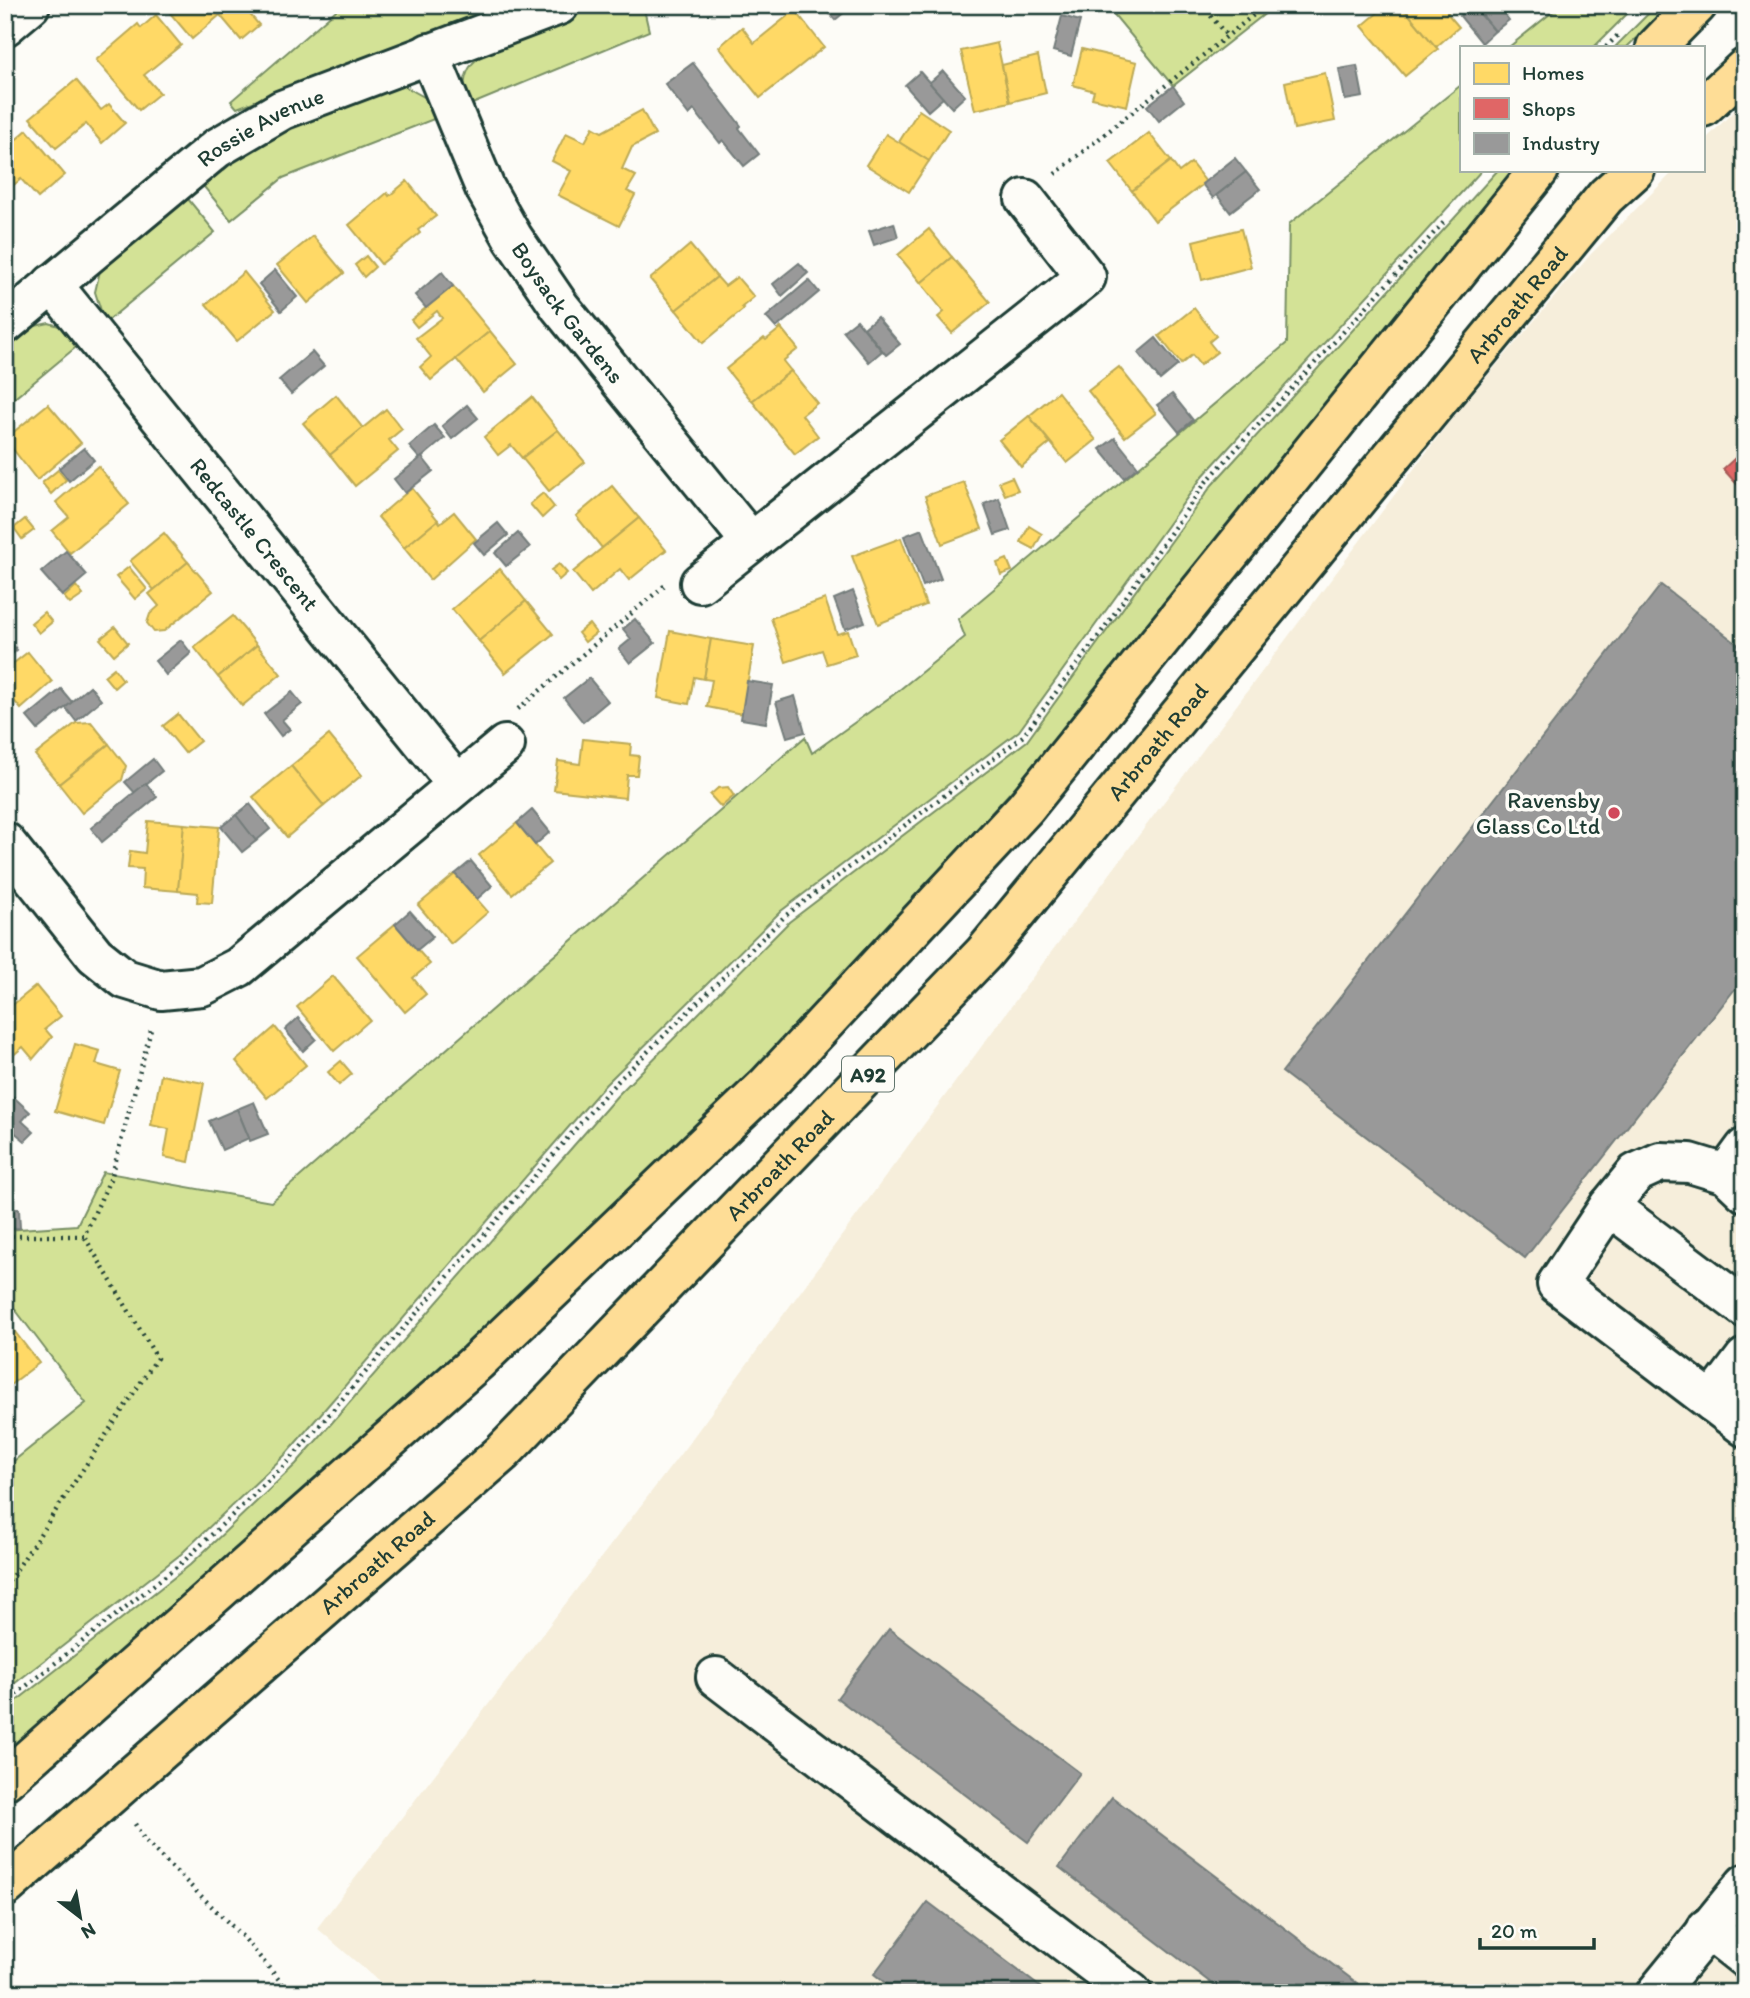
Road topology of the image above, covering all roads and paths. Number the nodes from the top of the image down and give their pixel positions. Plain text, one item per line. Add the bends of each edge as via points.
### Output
1 (30, 5) edge
2 (559, 5) edge
3 (1202, 5) edge
4 (1266, 5) edge
5 (1697, 5) edge
6 (5, 26) edge
7 (1227, 36) junction
8 (1657, 46) edge
9 (429, 53) junction
10 (1745, 68) edge
11 (1704, 106) edge
12 (1537, 172) edge
13 (1633, 172) edge
14 (1025, 200) joint
15 (1445, 220) dead end
16 (52, 284) junction
17 (5, 324) edge
18 (751, 542) junction
19 (700, 583) joint
20 (505, 745) joint
21 (457, 784) junction
22 (5, 842) edge
23 (161, 990) junction
24 (1738, 1171) edge
25 (1609, 1206) junction
26 (5, 1236) edge
27 (84, 1236) junction
28 (1745, 1308) edge
29 (1745, 1358) edge
30 (1712, 1402) junction
31 (1745, 1427) edge
32 (5, 1587) edge
33 (5, 1671) edge
34 (716, 1678) dead end
35 (15, 1695) junction
36 (5, 1703) edge
37 (5, 1780) edge
38 (133, 1821) dead end
39 (1745, 1884) edge
40 (5, 1887) edge
41 (1707, 1928) junction
42 (1745, 1958) edge
43 (290, 1993) edge
44 (1132, 1993) edge
45 (1656, 1993) edge

1 - 6 street
2 - 9 street, Rossie Avenue
3 - 7 path
4 - 7 path
5 - 8 main road
7 - 14 path
9 - 16 street, Rossie Avenue via 282,110 217,148
9 - 18 street, Boysack Gardens via 485,188 513,237 560,307
10 - 11 main road
12 - 37 main road via 1025,808 767,1085 477,1362
13 - 40 main road, Arbroath Road / A92 via 1606,196 984,953 502,1453
14 - 18 street via 1086,277
15 - 35 path via 1206,482 1023,736 785,916 609,1090 288,1462 186,1560
16 - 17 street, Rossie Avenue
16 - 21 street, Redcastle Crescent
18 - 19 street
19 - 20 path via 679,573 503,721
20 - 21 street
21 - 23 street via 239,967 202,986
22 - 23 street via 96,955 125,979
23 - 27 path via 112,1175
24 - 25 street via 1660,1162 1636,1173
25 - 28 street
25 - 30 street via 1557,1284
26 - 27 path
27 - 32 path via 157,1358
29 - 30 street
30 - 31 street
33 - 35 path
34 - 44 street
35 - 36 path
38 - 43 path via 145,1841 244,1938
39 - 41 street
41 - 42 street
41 - 45 street

